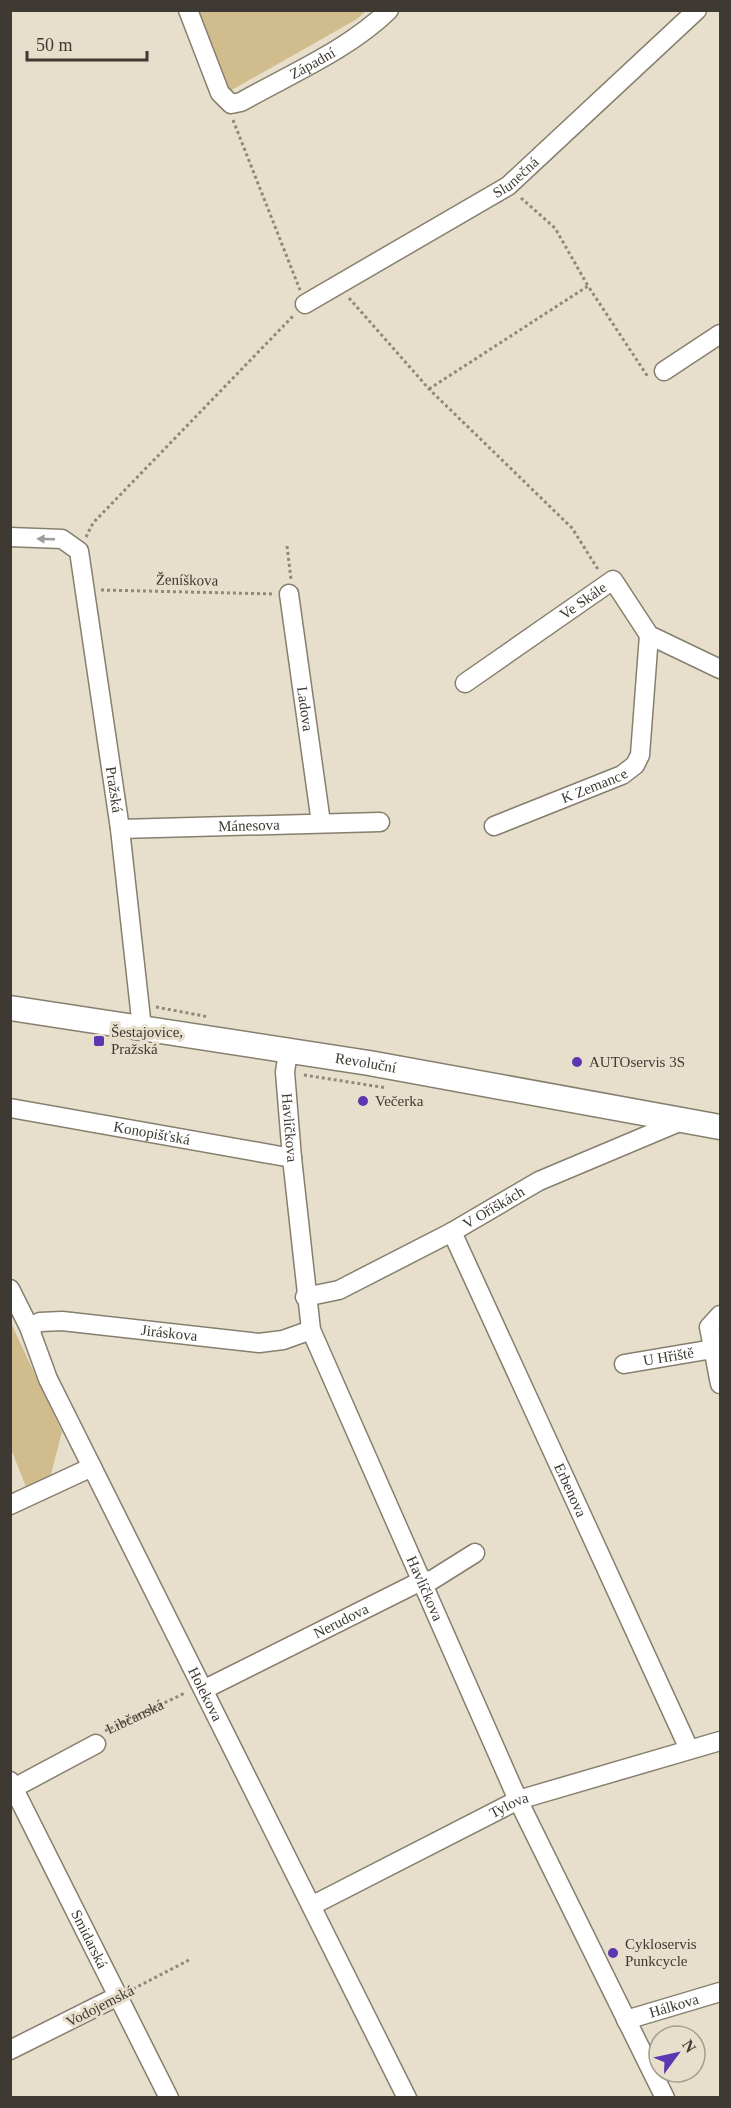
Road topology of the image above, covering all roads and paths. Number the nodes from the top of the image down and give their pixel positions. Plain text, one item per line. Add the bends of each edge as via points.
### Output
1 (188, 10) edge
2 (389, 10) edge
3 (698, 10) edge
4 (228, 103) junction
5 (508, 186) junction
6 (338, 285) junction
7 (588, 286) junction
8 (305, 304) junction
9 (720, 334) edge
10 (664, 371) joint
11 (429, 389) junction
12 (10, 537) edge
13 (287, 546) dead end
14 (79, 551) junction
15 (607, 584) junction
16 (84, 590) junction
17 (289, 594) junction
18 (650, 634) junction
19 (720, 669) edge
20 (465, 684) dead end
21 (380, 822) dead end
22 (321, 824) junction
23 (494, 826) dead end
24 (120, 829) junction
25 (10, 1008) edge
26 (142, 1028) junction
27 (292, 1063) junction
28 (398, 1090) dead end
29 (10, 1108) edge
30 (684, 1120) junction
31 (720, 1127) edge
32 (292, 1158) junction
33 (452, 1232) junction
34 (10, 1289) edge
35 (306, 1297) junction
36 (720, 1315) edge
37 (29, 1327) junction
38 (311, 1330) junction
39 (713, 1349) junction
40 (624, 1364) dead end
41 (720, 1384) edge
42 (92, 1467) junction
43 (10, 1505) edge
44 (475, 1553) dead end
45 (421, 1581) junction
46 (204, 1689) junction
47 (720, 1741) edge
48 (96, 1744) joint
49 (689, 1749) junction
50 (12, 1787) edge
51 (518, 1800) junction
52 (313, 1905) junction
53 (189, 1960) dead end
54 (720, 1992) edge
55 (118, 1996) junction
56 (626, 2020) junction
57 (10, 2050) edge
58 (169, 2097) edge
59 (407, 2097) edge
60 (665, 2097) edge

1 - 4 street via 220,93
2 - 4 street, Západní via 348,41 241,102
3 - 5 street, Slunečná
4 - 8 path
5 - 6 street, Slunečná
5 - 7 path via 555,228
6 - 8 street, Slunečná
6 - 11 path
7 - 10 path via 648,378
7 - 11 path
8 - 14 path via 93,523
9 - 10 street
11 - 15 path via 572,528
14 -> 12 street via 62,539
13 - 17 path via 293,589
14 - 16 street, Pražská
15 - 18 street, Ve Skále via 613,580
15 - 20 street, Ve Skále
16 - 17 path, Ženíškova
16 - 24 street, Pražská
17 - 22 street, Ladova
18 - 19 street, Ve Skále
18 - 23 street, K Zemance via 640,755 635,765 622,775
21 - 22 street, Mánesova
22 - 24 street, Mánesova
24 - 26 street, Pražská
25 - 26 street, Revoluční
26 - 27 street, Revoluční
27 - 28 path
27 - 30 street, Revoluční via 369,1063
27 - 32 street, Havlíčkova via 285,1072
29 - 32 street, Konopišťská
30 - 31 street, Revoluční
30 - 33 street, V Oříškách via 539,1181
32 - 35 street, Havlíčkova
33 - 35 street, V Oříškách via 331,1293
33 - 49 street, Erbenova
34 - 37 street, Holekova
35 - 38 street, Havlíčkova
36 - 39 street, U Hřiště via 710,1327
37 - 38 street, Jiráskova via 50,1320 259,1343
37 - 42 street, Holekova via 48,1379
38 - 45 street, Havlíčkova
39 - 40 street, U Hřiště
39 - 41 street, U Hřiště
42 - 43 street
42 - 46 street, Holekova
44 - 45 street, Nerudova via 432,1580
45 - 46 street, Nerudova
45 - 51 street, Havlíčkova
46 - 48 path, Libčanská via 176,1696 101,1733
46 - 52 street, Holekova
47 - 49 street, Tylova
48 - 50 street, Libčanská
49 - 51 street, Tylova
50 - 55 street, Smidarská
51 - 52 street, Tylova
51 - 56 street, Havlíčkova
52 - 59 street, Holekova
53 - 55 path, Vodojemská
54 - 56 street, Hálkova
55 - 57 street, Vodojemská
55 - 58 street, Smidarská
56 - 60 street, Havlíčkova

